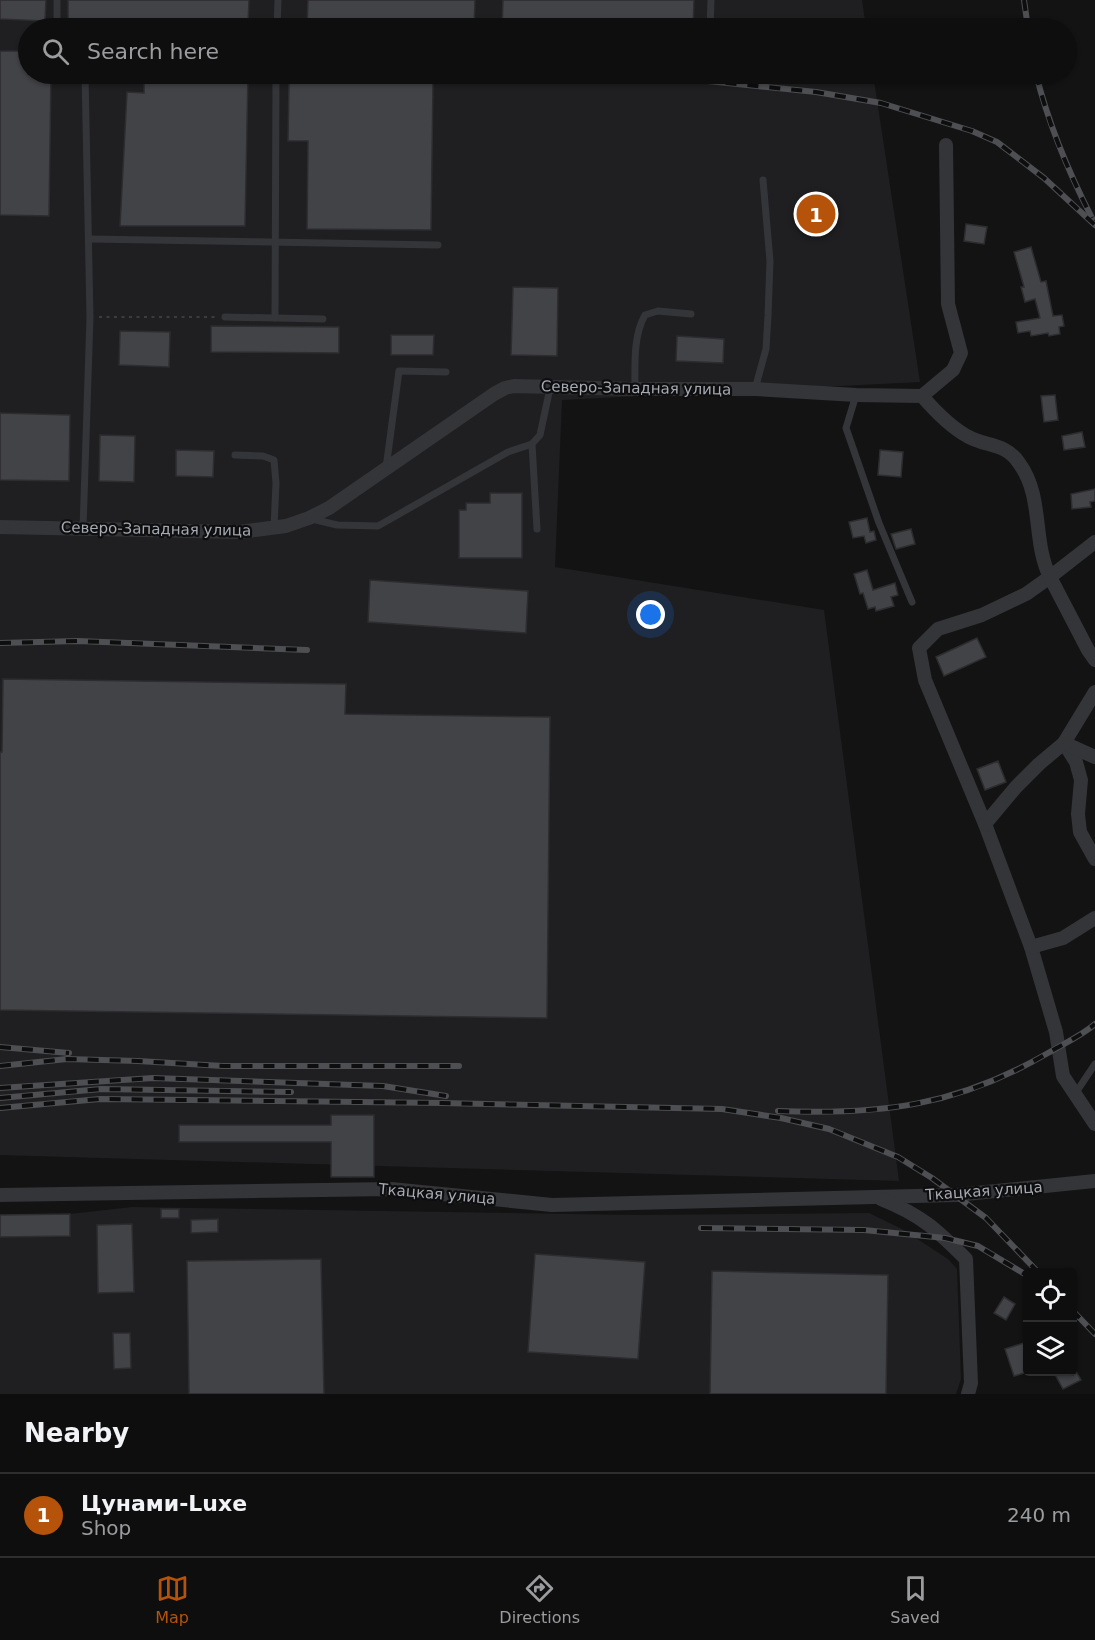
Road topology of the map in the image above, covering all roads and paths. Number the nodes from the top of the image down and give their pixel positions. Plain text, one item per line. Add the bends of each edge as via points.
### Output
1 (57, 0) edge
2 (278, 0) edge
3 (711, 0) edge
4 (57, 18) edge
5 (277, 18) edge
6 (710, 18) edge
7 (86, 84) edge
8 (276, 84) edge
9 (946, 145) dead end
10 (763, 180) dead end
11 (89, 239) junction
12 (276, 243) junction
13 (438, 245) dead end
14 (691, 314) dead end
15 (90, 317) junction
16 (225, 317) joint
17 (275, 318) junction
18 (323, 319) dead end
19 (446, 372) dead end
20 (550, 388) junction
21 (635, 389) junction
22 (755, 389) junction
23 (856, 395) junction
24 (922, 396) junction
25 (532, 444) junction
26 (235, 455) dead end
27 (386, 468) junction
28 (309, 518) junction
29 (0, 527) edge
30 (274, 528) junction
31 (83, 529) junction
32 (537, 529) dead end
33 (1095, 542) edge
34 (1050, 578) junction
35 (912, 602) dead end
36 (1095, 660) edge
37 (1095, 692) edge
38 (1064, 743) junction
39 (1095, 758) edge
40 (985, 824) junction
41 (1095, 859) edge
42 (1095, 918) edge
43 (1031, 947) junction
44 (1095, 1064) edge
45 (1075, 1094) junction
46 (1095, 1124) edge
47 (1095, 1181) edge
48 (0, 1195) edge
49 (873, 1196) junction
50 (968, 1394) edge

1 - 4 lane
2 - 5 lane
3 - 6 lane
7 - 11 lane
8 - 12 lane
9 - 24 street via 948,304 961,353 953,370
10 - 22 lane via 770,261 768,316 766,349
11 - 12 lane
11 - 15 lane
12 - 13 lane
12 - 17 lane
14 - 21 lane via 658,311 645,315 639,324
15 - 16 path
15 - 31 lane
16 - 17 lane
17 - 18 lane
19 - 27 lane via 399,371
20 - 21 street, Северо-Западная улица
20 - 25 lane via 540,435
20 - 27 street, Северо-Западная улица via 505,388
21 - 22 street, Северо-Западная улица
22 - 23 street, Северо-Западная улица
23 - 24 street, Северо-Западная улица
23 - 35 lane via 846,429
24 - 34 street via 969,438 1004,448 1018,461 1032,485 1042,562
25 - 28 lane via 508,452 378,525 336,525
25 - 32 lane
26 - 30 lane via 274,460
27 - 28 street, Северо-Западная улица
28 - 30 street, Северо-Западная улица
29 - 31 street, Северо-Западная улица
30 - 31 street, Северо-Западная улица via 239,532
33 - 34 street
34 - 36 street
34 - 40 street via 982,615 938,629 919,648 925,681
37 - 38 street
38 - 39 street
38 - 40 street via 1039,764
38 - 41 street via 1081,780 1080,832
40 - 43 street
42 - 43 street via 1062,938
43 - 45 street via 1056,1032 1063,1076
44 - 45 lane
45 - 46 street
47 - 49 street, Ткацкая улица via 956,1196
48 - 49 street, Ткацкая улица via 391,1189 552,1205
49 - 50 street, Ткацкая улица via 907,1209 935,1228 966,1259 971,1383

